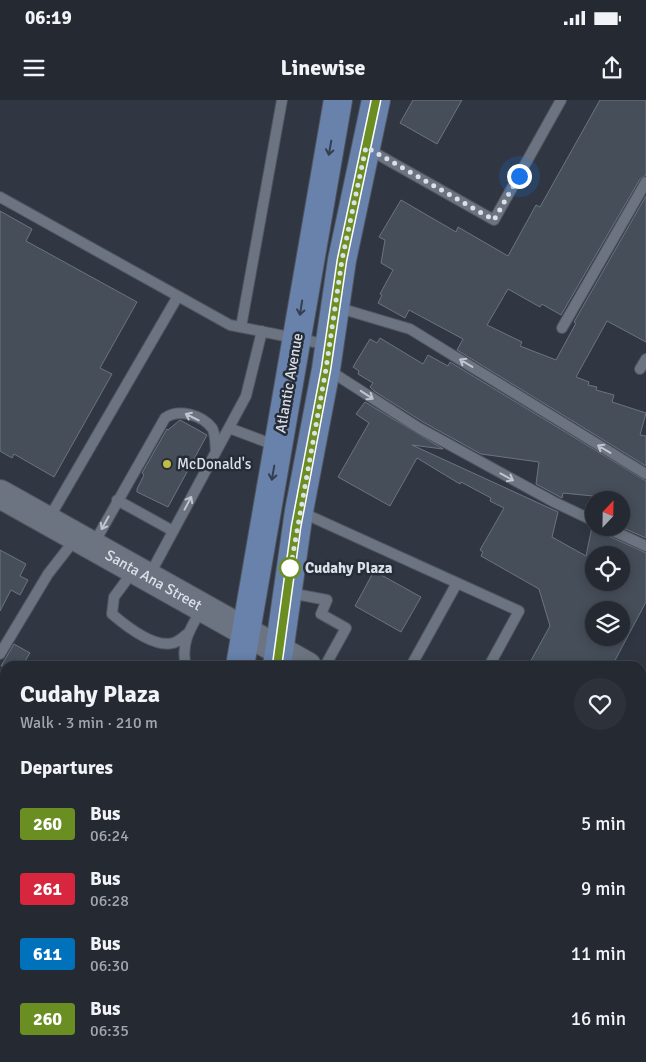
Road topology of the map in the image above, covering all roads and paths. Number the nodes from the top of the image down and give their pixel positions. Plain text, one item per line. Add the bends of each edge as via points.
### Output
1 (282, 100) edge
2 (338, 100) edge
3 (376, 100) edge
4 (559, 101) edge
5 (366, 147) junction
6 (646, 182) edge
7 (0, 197) edge
8 (178, 296) junction
9 (335, 306) junction
10 (241, 327) junction
11 (562, 328) dead end
12 (262, 331) junction
13 (296, 338) junction
14 (327, 357) junction
15 (646, 359) edge
16 (640, 370) dead end
17 (229, 428) junction
18 (278, 446) junction
19 (216, 453) junction
20 (646, 474) edge
21 (0, 494) edge
22 (117, 500) junction
23 (299, 511) junction
24 (585, 517) edge
25 (48, 520) junction
26 (173, 531) junction
27 (624, 536) edge
28 (85, 541) junction
29 (646, 546) edge
30 (142, 573) junction
31 (457, 583) junction
32 (286, 592) junction
33 (203, 607) junction
34 (245, 632) junction
35 (187, 634) junction
36 (0, 654) edge
37 (278, 658) edge
38 (185, 661) edge
39 (241, 661) edge
40 (328, 661) edge
41 (414, 661) edge
42 (492, 661) edge

1 - 10 lane
2 -> 13 main road, Atlantic Avenue
3 - 5 main road
4 - 5 lane via 494,220
5 - 9 main road
6 - 11 lane
7 - 8 lane
8 - 10 lane via 230,325
8 - 25 lane
9 - 14 main road
20 -> 9 lane via 410,329
10 - 12 lane
12 - 13 lane
12 - 17 lane via 246,396
13 - 14 lane
13 - 18 main road, Atlantic Avenue
14 - 23 main road
14 -> 24 lane via 419,428
15 - 16 lane
17 - 18 lane
17 - 19 lane
18 -> 34 main road, Atlantic Avenue
19 -> 22 lane via 214,432 209,426 187,413 171,414 160,425
26 -> 19 lane
21 - 25 street, Santa Ana Street
22 - 26 lane
22 -> 28 lane
23 - 31 lane
23 - 32 main road
25 - 28 street, Santa Ana Street
26 - 30 lane
27 - 29 lane
28 - 30 street, Santa Ana Street
28 - 36 lane via 48,574
30 - 33 street, Santa Ana Street
30 - 35 lane via 114,597 112,614 132,631 163,643 174,643
31 - 41 lane
31 - 42 lane via 518,611
32 - 37 main road
32 - 40 lane via 327,600 321,614 346,628
33 - 34 street, Santa Ana Street
33 - 35 lane
34 - 37 street, Santa Ana Street
34 - 39 main road, Atlantic Avenue
35 - 38 lane

